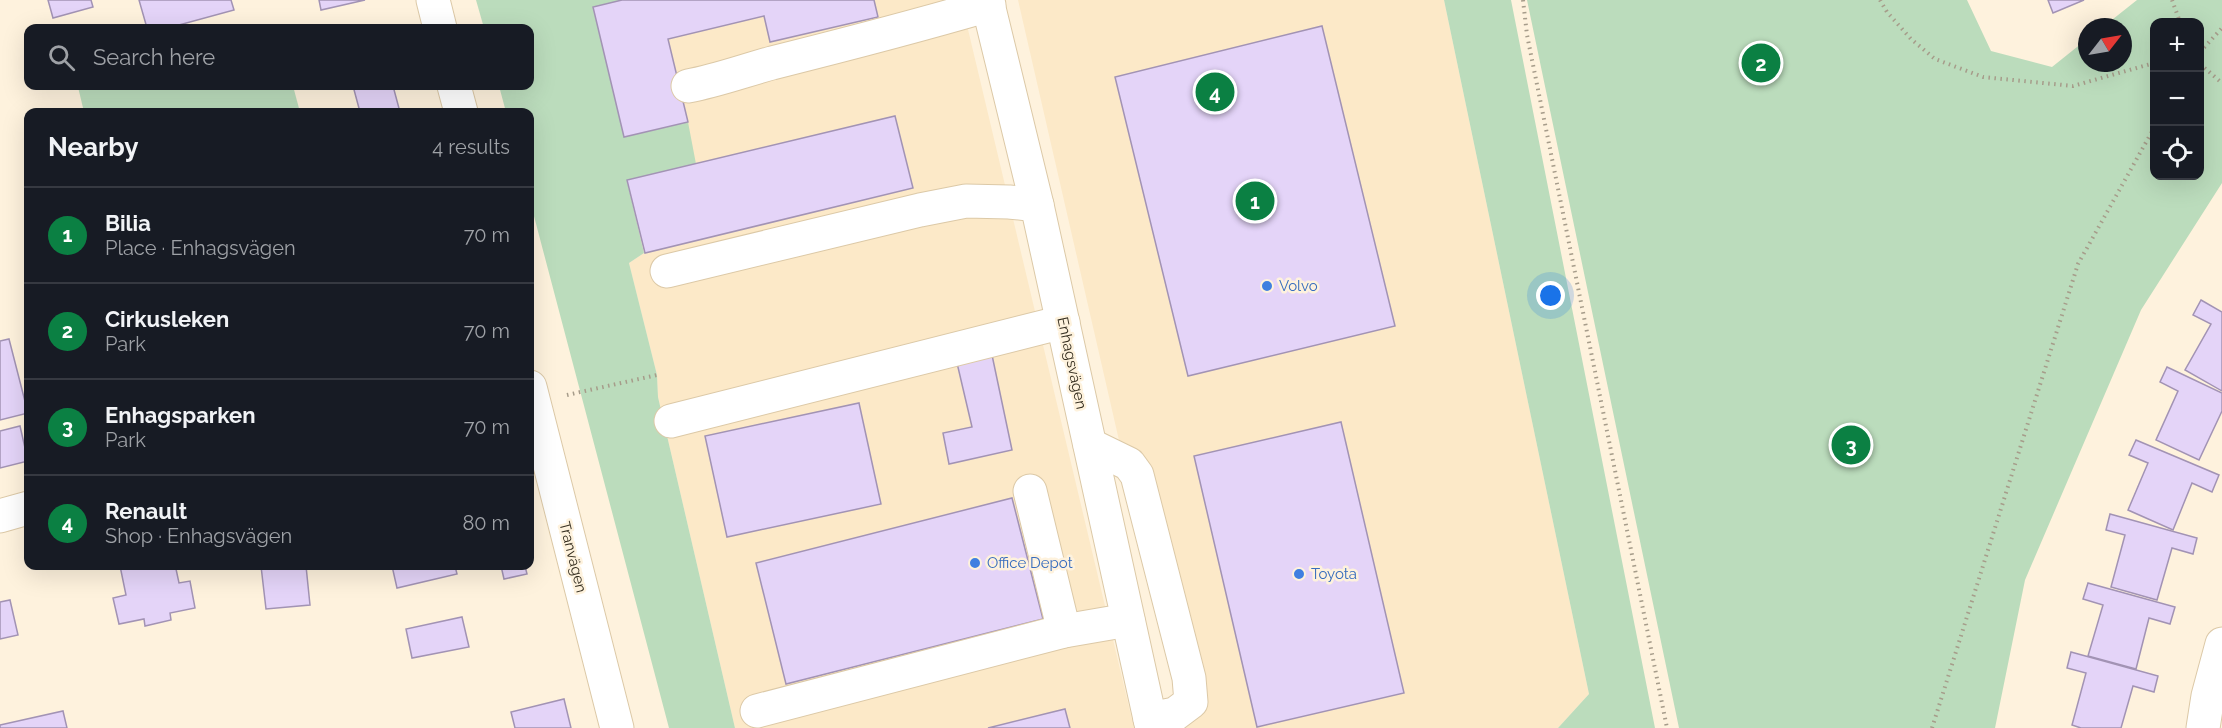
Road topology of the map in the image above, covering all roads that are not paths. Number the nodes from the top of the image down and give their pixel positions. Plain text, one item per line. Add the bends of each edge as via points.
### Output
1 (433, 0) edge
2 (988, 3) edge
3 (439, 24) edge
4 (688, 86) dead end
5 (455, 90) edge
6 (460, 108) edge
7 (1037, 205) junction
8 (666, 271) dead end
9 (1063, 322) junction
10 (534, 409) edge
11 (671, 421) dead end
12 (1090, 445) junction
13 (1030, 491) dead end
14 (24, 509) edge
15 (0, 516) edge
16 (1128, 620) junction
17 (1064, 632) junction
18 (2222, 644) edge
19 (757, 711) dead end
20 (1151, 723) edge
21 (617, 728) edge
22 (2203, 728) edge

1 - 3 street
2 - 4 street via 919,26
2 - 7 street, Enhagsvägen
5 - 6 street
7 - 8 street via 966,201 932,207
7 - 9 street, Enhagsvägen
9 - 11 street
9 - 12 street, Enhagsvägen
10 - 21 street, Tranvägen
12 - 16 street, Enhagsvägen
12 - 20 street via 1129,464 1137,475 1189,678 1191,702 1180,712
13 - 17 street
14 - 15 street
16 - 17 street
16 - 20 street, Enhagsvägen
17 - 19 street
18 - 22 street

